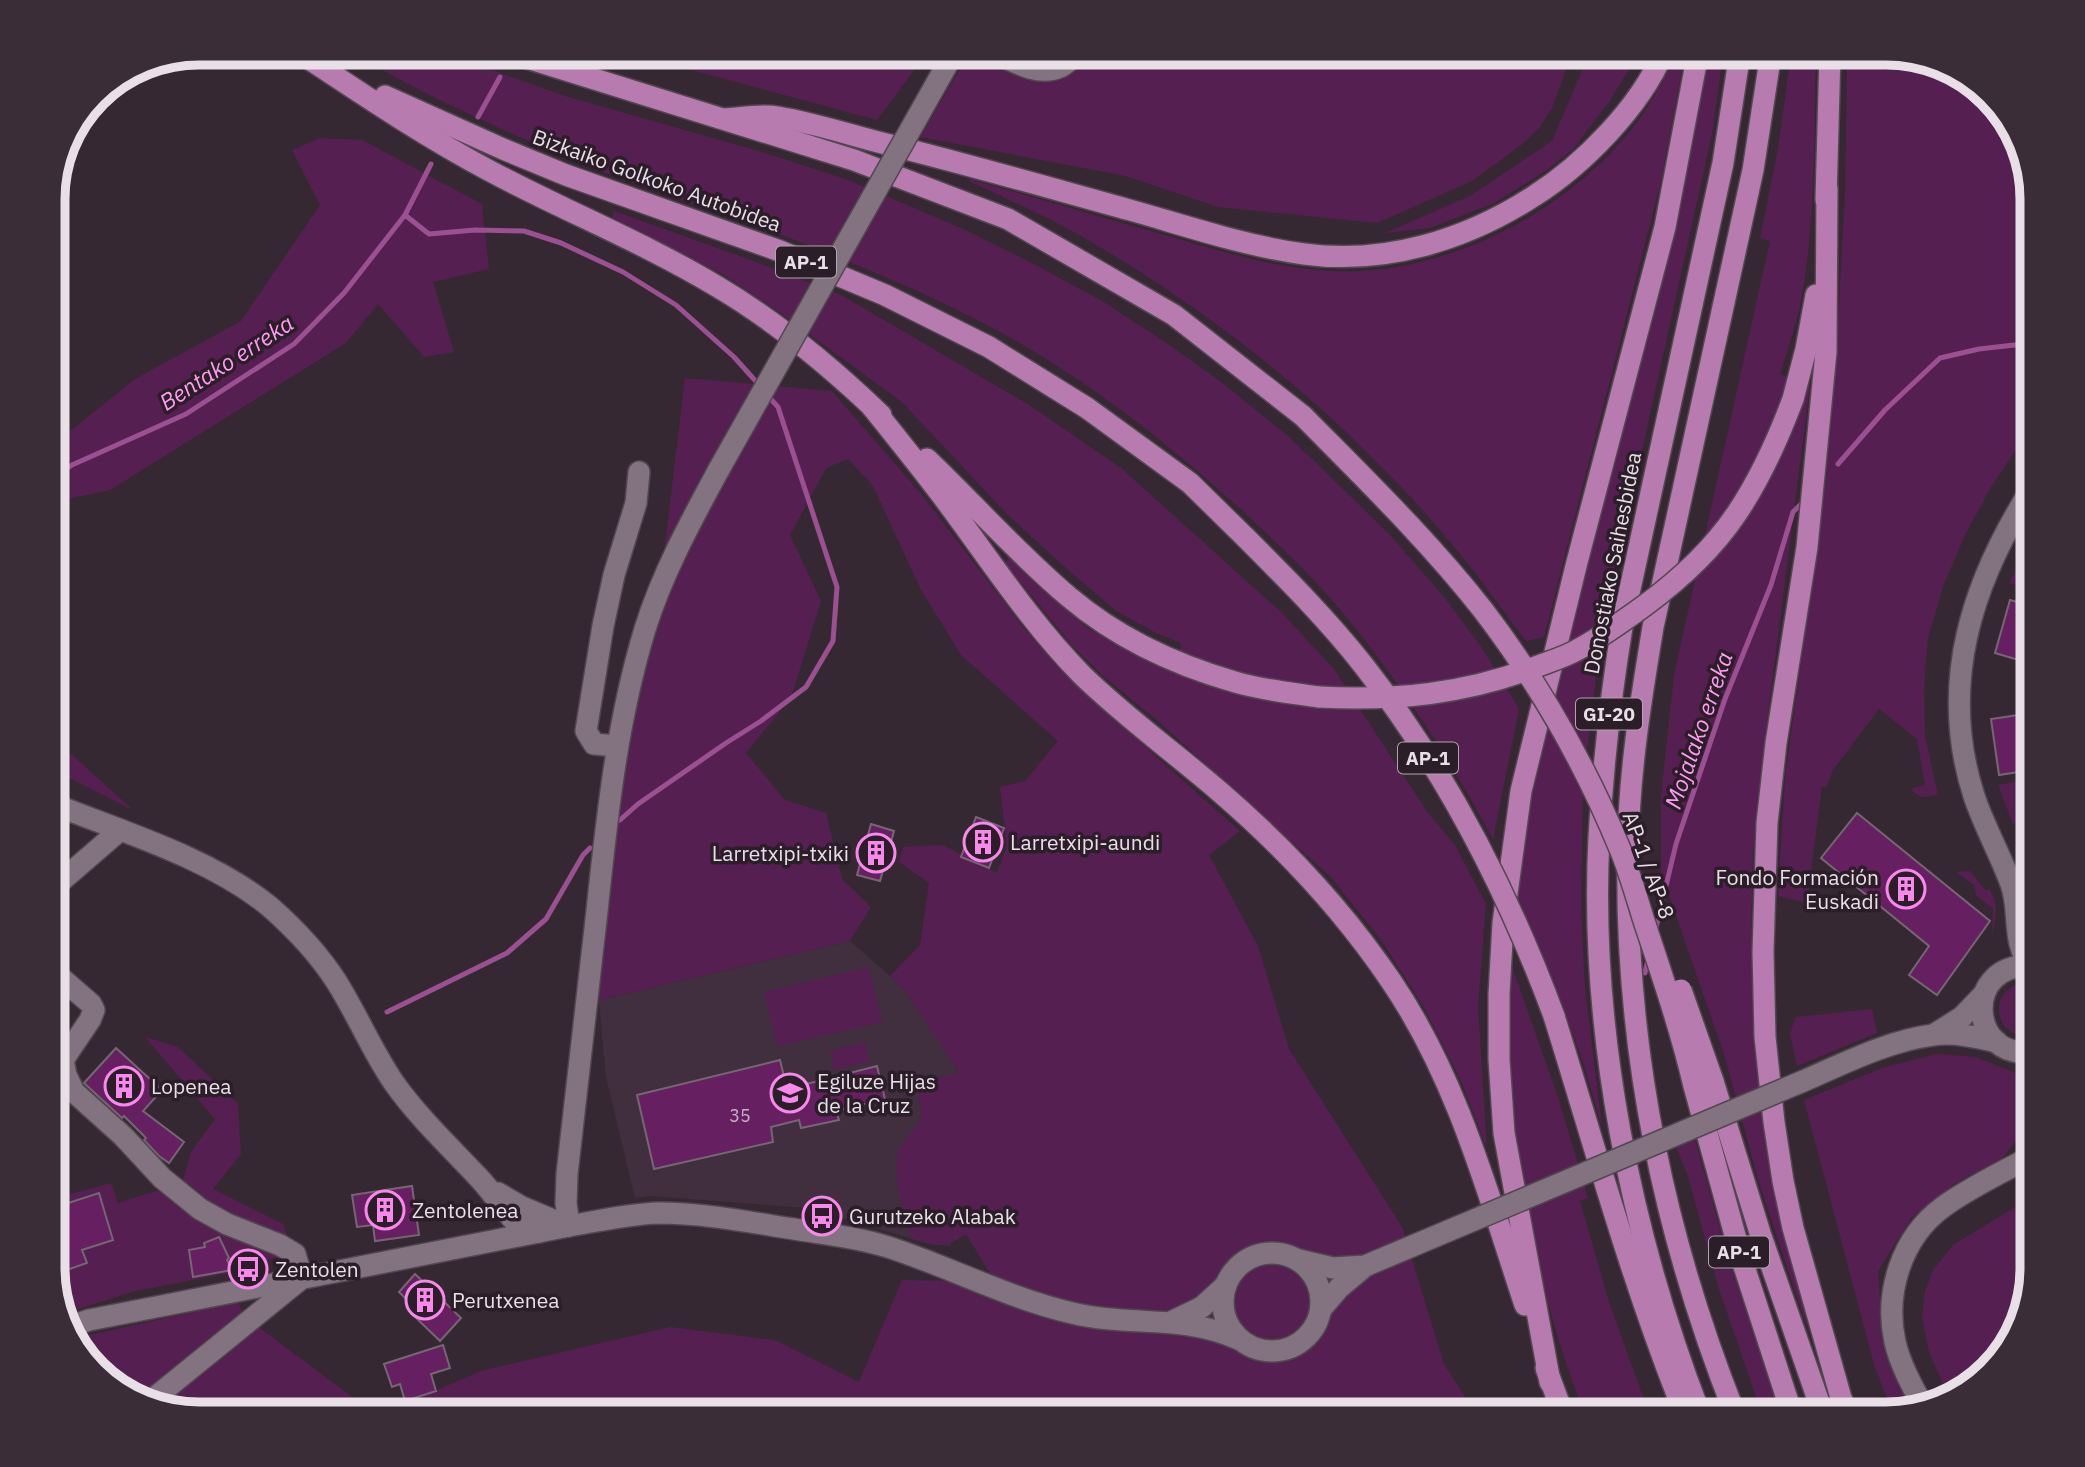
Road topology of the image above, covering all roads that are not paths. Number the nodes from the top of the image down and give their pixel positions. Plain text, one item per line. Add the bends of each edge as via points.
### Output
1 (319, 65) edge
2 (553, 65) edge
3 (946, 65) edge
4 (1019, 65) edge
5 (1063, 65) edge
6 (1655, 65) edge
7 (1696, 65) edge
8 (1738, 65) edge
9 (1769, 65) edge
10 (1830, 65) edge
11 (323, 68) junction
12 (725, 119) junction
13 (1827, 188) junction
14 (873, 407) junction
15 (639, 472) dead end
16 (2020, 507) edge
17 (617, 746) junction
18 (65, 809) edge
19 (119, 831) junction
20 (65, 878) edge
21 (2013, 888) junction
22 (2020, 904) edge
23 (2020, 936) edge
24 (2020, 967) edge
25 (65, 981) edge
26 (1984, 994) junction
27 (1933, 1034) junction
28 (2014, 1048) edge
29 (65, 1056) edge
30 (65, 1070) edge
31 (1704, 1084) junction
32 (2020, 1163) edge
33 (481, 1180) junction
34 (569, 1226) junction
35 (540, 1232) junction
36 (1294, 1258) junction
37 (1365, 1266) junction
38 (302, 1278) junction
39 (1226, 1285) junction
40 (1321, 1309) junction
41 (1172, 1322) junction
42 (78, 1325) edge
43 (1238, 1339) junction
44 (1550, 1382) junction
45 (157, 1395) edge
46 (1920, 1398) edge
47 (1558, 1402) edge
48 (1680, 1402) edge
49 (1696, 1402) edge
50 (1730, 1402) edge
51 (1788, 1402) edge
52 (1818, 1402) edge
53 (1843, 1402) edge

1 - 11 highway, AP-1
2 - 12 highway
3 - 17 street, bridge via 718,471 665,575 629,685
4 - 5 street via 1048,70
6 - 12 highway via 1626,112 1590,152 1511,211 1466,233 1419,248 1362,255 1305,254 1253,244 775,116
7 - 44 highway via 1665,228 1521,792 1503,923 1499,1032 1504,1133
8 - 49 highway, Donostiako Saihesbidea / GI-20 via 1723,163 1623,621 1599,839 1604,1005 1622,1147 1655,1283
9 - 50 highway, GI-20 via 1747,196 1653,627 1628,847 1634,1005 1652,1140 1684,1274
10 - 13 highway
11 - 14 highway via 489,171 718,287 823,362
11 - 48 highway, Bizkaiko Golkoko Autobidea / AP-1, bridge via 553,170 780,251 885,295 989,347 1087,408 1190,483 1245,537 1364,666 1429,758 1471,833 1536,968 1648,1320
12 - 31 highway, AP-1 / AP-8, bridge via 854,160 1008,219 1174,316 1303,416 1410,524 1484,612 1527,673 1594,790 1656,926
13 - 14 highway, bridge via 1815,306 1793,399 1772,454 1737,514 1699,559 1618,625 1575,651 1509,677 1455,691 1367,699 1272,691 1234,682 1146,648 1070,598
13 - 53 highway via 1826,352 1807,547 1767,823 1763,952 1765,1037 1783,1181
14 - 44 highway via 1006,584 1073,664 1278,844 1318,885 1392,982 1449,1087
15 - 17 street via 636,503 603,626 586,731 594,744
16 - 21 street via 1981,584 1967,631 1959,709 1975,798
17 - 34 street via 569,1161
18 - 19 street
19 - 20 street
19 - 33 street via 226,877 287,923 335,981 394,1083
21 - 22 street
21 - 23 street
24 - 26 street via 2007,969
25 - 29 street via 94,1010
26 - 27 street via 1962,1017
26 - 28 street via 1982,1015 1990,1034
27 - 28 street via 1965,1035
27 - 37 street, bridge via 1863,1055
30 - 38 street via 74,1092 162,1178 200,1209 295,1254
31 - 51 highway, AP-1 via 1741,1257
31 - 52 highway
32 - 46 street via 1940,1208 1916,1235 1899,1267 1892,1305 1895,1343
33 - 34 street via 522,1207
33 - 35 street via 520,1227
34 - 35 street
34 - 41 street via 657,1213 824,1234 886,1247 1074,1314
35 - 38 street
36 - 37 street via 1334,1268
36 - 39 street via 1280,1253 1250,1257
36 - 40 street via 1316,1279
37 - 40 street
38 - 42 street
38 - 45 street
39 - 41 street via 1202,1307
39 - 43 street via 1224,1317
40 - 43 street via 1308,1337 1281,1352 1258,1350
41 - 43 street via 1206,1327
44 - 47 highway

